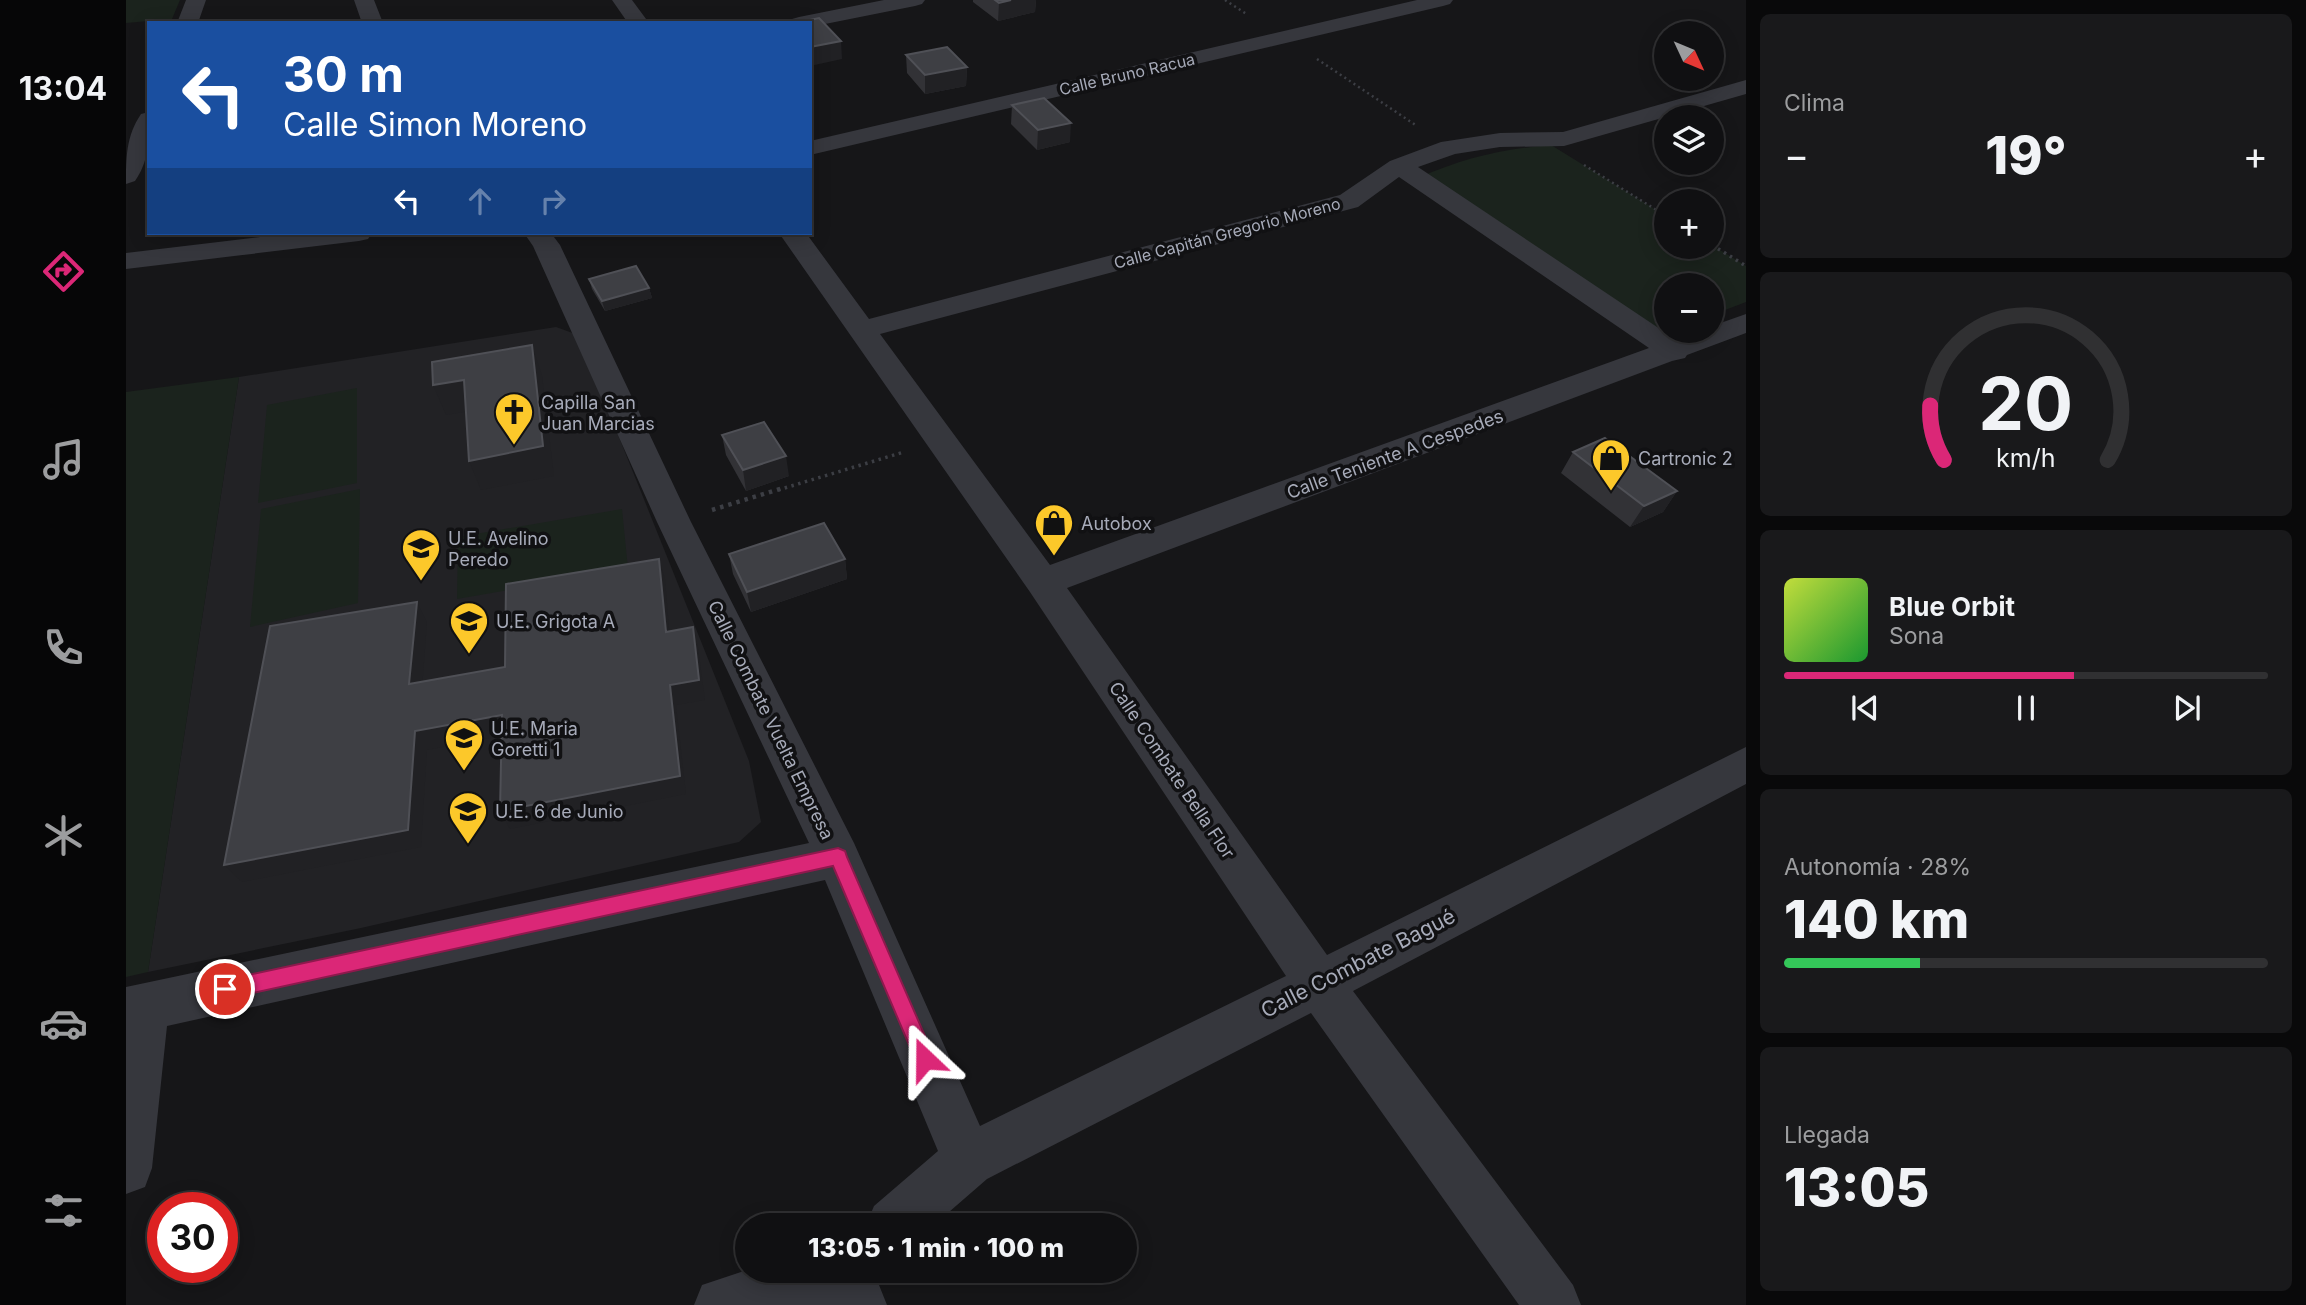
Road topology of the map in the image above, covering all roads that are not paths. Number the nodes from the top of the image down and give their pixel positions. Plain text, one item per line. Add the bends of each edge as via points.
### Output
1 (196, 0) edge
2 (364, 0) edge
3 (622, 0) edge
4 (915, 0) edge
5 (1443, 0) edge
6 (188, 21) edge
7 (372, 21) edge
8 (638, 21) edge
9 (809, 21) edge
10 (1746, 87) edge
11 (147, 124) edge
12 (812, 148) edge
13 (1399, 166) junction
14 (126, 176) edge
15 (342, 235) edge
16 (538, 235) edge
17 (793, 235) edge
18 (126, 261) edge
19 (1746, 323) edge
20 (863, 330) junction
21 (1674, 352) junction
22 (1043, 582) junction
23 (1746, 764) edge
24 (838, 857) junction
25 (1319, 984) junction
26 (136, 1009) edge
27 (968, 1160) junction
28 (126, 1168) edge
29 (907, 1213) edge
30 (845, 1283) edge
31 (722, 1305) edge
32 (1553, 1305) edge

1 - 6 street
2 - 7 street
3 - 8 street
4 - 9 street
5 - 12 street, Calle Bruno Racua
10 - 13 street, Calle Capitán Gregorio Moreno via 1564,139 1450,147
11 - 14 street
13 - 20 street, Calle Capitán Gregorio Moreno via 1349,201
13 - 21 street
15 - 18 street
16 - 24 street, Calle Combate Vuelta Empresa
17 - 20 street, Calle Combate Bella Flor
19 - 21 street, Calle Teniente A Cespedes
20 - 22 street, Calle Combate Bella Flor
21 - 22 street, Calle Teniente A Cespedes
22 - 25 street, Calle Combate Bella Flor
23 - 25 street, Calle Combate Bagué
24 - 26 street
24 - 27 street, Calle Combate Vuelta Empresa
25 - 27 street, Calle Combate Bagué
25 - 32 street, Calle Combate Bella Flor
26 - 28 street
27 - 29 street
30 - 31 street

